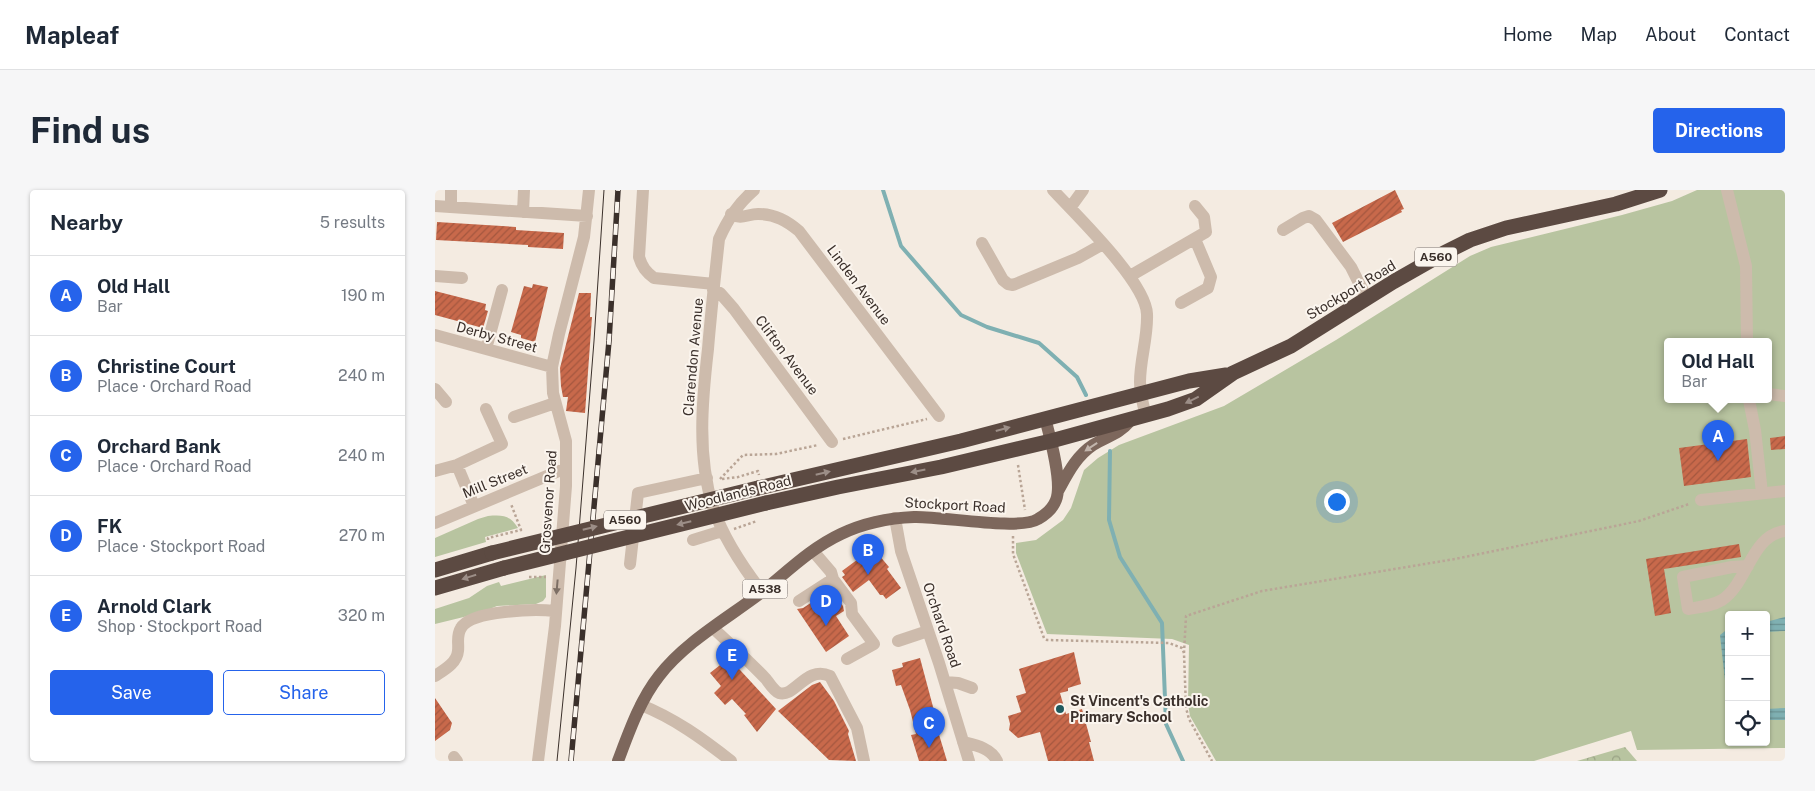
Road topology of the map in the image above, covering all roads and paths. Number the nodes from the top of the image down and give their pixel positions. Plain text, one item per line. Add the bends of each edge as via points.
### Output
1 (451, 190) edge
2 (524, 190) edge
3 (589, 190) edge
4 (643, 190) edge
5 (754, 190) edge
6 (1053, 190) edge
7 (1083, 190) edge
8 (1660, 190) edge
9 (1727, 190) edge
10 (435, 206) edge
11 (1195, 206) dead end
12 (451, 207) junction
13 (1070, 208) junction
14 (523, 212) junction
15 (731, 214) junction
16 (587, 216) junction
17 (1283, 230) dead end
18 (1195, 239) junction
19 (982, 243) dead end
20 (1103, 244) junction
21 (435, 276) edge
22 (1130, 276) junction
23 (461, 278) dead end
24 (714, 287) junction
25 (502, 290) dead end
26 (1367, 298) junction
27 (1181, 303) dead end
28 (435, 335) edge
29 (1747, 338) edge
30 (486, 349) junction
31 (552, 367) junction
32 (1233, 373) junction
33 (435, 389) edge
34 (1772, 394) edge
35 (1141, 395) junction
36 (1785, 396) edge
37 (446, 402) dead end
38 (555, 403) junction
39 (1750, 403) edge
40 (486, 409) dead end
41 (939, 416) joint
42 (514, 417) dead end
43 (1045, 418) junction
44 (1138, 418) junction
45 (1051, 441) junction
46 (832, 442) junction
47 (457, 465) junction
48 (1018, 466) dead end
49 (566, 468) junction
50 (758, 471) dead end
51 (435, 472) edge
52 (707, 478) junction
53 (1058, 491) junction
54 (1785, 491) edge
55 (507, 493) junction
56 (1762, 494) junction
57 (1701, 500) joint
58 (474, 506) junction
59 (895, 518) junction
60 (435, 522) edge
61 (1027, 523) junction
62 (1013, 524) junction
63 (722, 531) junction
64 (1785, 531) edge
65 (488, 538) dead end
66 (693, 540) dead end
67 (813, 551) junction
68 (630, 564) dead end
69 (1748, 566) junction
70 (435, 570) edge
71 (529, 577) dead end
72 (558, 577) junction
73 (833, 579) junction
74 (435, 588) edge
75 (762, 592) junction
76 (799, 601) dead end
77 (555, 611) junction
78 (713, 628) junction
79 (928, 631) junction
80 (898, 642) dead end
81 (1184, 653) junction
82 (847, 659) dead end
83 (435, 676) edge
84 (945, 682) junction
85 (972, 688) dead end
86 (641, 705) junction
87 (963, 742) junction
88 (538, 761) edge
89 (618, 761) edge
90 (731, 761) edge
91 (864, 761) edge
92 (969, 761) edge
93 (997, 761) edge
94 (1213, 761) edge

1 - 12 street
2 - 14 street
3 - 16 street, Grosvenor Road
4 - 24 street via 639,257 647,273 654,278
5 - 15 street, Clarendon Avenue
6 - 13 street
7 - 13 street
8 - 26 highway, Stockport Road / A560 via 1610,206 1481,235 1444,252
9 - 29 street via 1746,266
10 - 12 street
11 - 18 street via 1204,218 1205,232
12 - 14 street
13 - 20 street
14 - 16 street
15 - 24 street, Clarendon Avenue via 719,239
15 - 41 street, Linden Avenue via 738,218 757,214 771,216 784,220 799,231
16 - 31 street, Grosvenor Road via 585,237
17 - 26 street via 1309,216 1316,220 1351,267
18 - 22 street
18 - 27 street via 1211,278 1208,288
19 - 20 street via 1003,280 1013,285 1079,258
20 - 22 street
21 - 23 street
22 - 35 street via 1144,298 1147,313
24 - 46 street, Clifton Avenue via 734,308
24 - 52 street, Clarendon Avenue via 702,407 703,461
25 - 30 street
26 - 32 highway, Stockport Road / A560 via 1291,346
28 - 30 street, Derby Street
30 - 31 street, Derby Street
31 - 38 street, Grosvenor Road
32 - 35 highway, Stockport Road / A560
32 -> 44 highway, Stockport Road / A560 via 1195,399
33 - 37 street
34 - 36 street
35 - 43 highway, Stockport Road / A560
35 - 44 street
38 - 42 street
38 - 49 street, Grosvenor Road via 565,436
39 - 56 street
40 - 47 street via 502,444
41 - 46 path
43 - 45 main road
70 -> 43 highway, Woodlands Road / A560, bridge via 492,553
44 - 45 highway, Stockport Road / A560
44 -> 53 main road, Stockport Road via 1081,454
45 - 53 main road
45 -> 74 highway, Woodlands Road / A560, bridge via 766,503
46 - 50 path via 776,454 743,455 720,479
47 - 51 street
47 - 58 street
48 - 61 path
49 - 55 street, Mill Street
49 - 72 street, Grosvenor Road
52 - 63 street, Clarendon Avenue
52 - 68 street via 638,493
53 - 61 main road, Stockport Road / A538 via 1052,507 1039,519
54 - 56 street
55 - 58 street, Mill Street
55 - 65 path via 521,530
56 - 57 street
57 - 81 path via 1639,520 1455,559 1262,591 1186,616
58 - 60 street, Mill Street
59 - 62 main road, Stockport Road / A538
59 - 67 main road, Stockport Road / A538 via 854,528
59 - 79 street, Orchard Road via 901,551
61 - 62 main road, Stockport Road / A538
62 - 81 path via 1013,554 1044,638 1158,642 1179,645
63 - 66 street
63 - 75 street, Clarendon Avenue
64 - 69 street via 1762,541
67 - 73 street
67 - 75 main road, Stockport Road / A538
69 - 69 street via 1721,601 1688,609 1683,577
71 - 72 path
72 -> 77 street, Grosvenor Road
73 - 76 street
73 - 82 street via 851,603 852,614 874,644
75 - 78 main road, Stockport Road / A538
77 - 83 street via 509,611 466,622 457,639 458,653 451,665
77 - 88 street, Grosvenor Road
78 - 86 main road, Stockport Road / A538 via 670,663
78 - 91 street via 781,694 815,673 830,676 857,728
79 - 80 street
79 - 84 street, Orchard Road
81 - 94 path via 1186,708
84 - 85 street
84 - 87 street, Orchard Road
86 - 89 main road, Stockport Road / A538
86 - 90 street via 685,728
87 - 92 street, Orchard Road
87 - 93 street via 988,751

